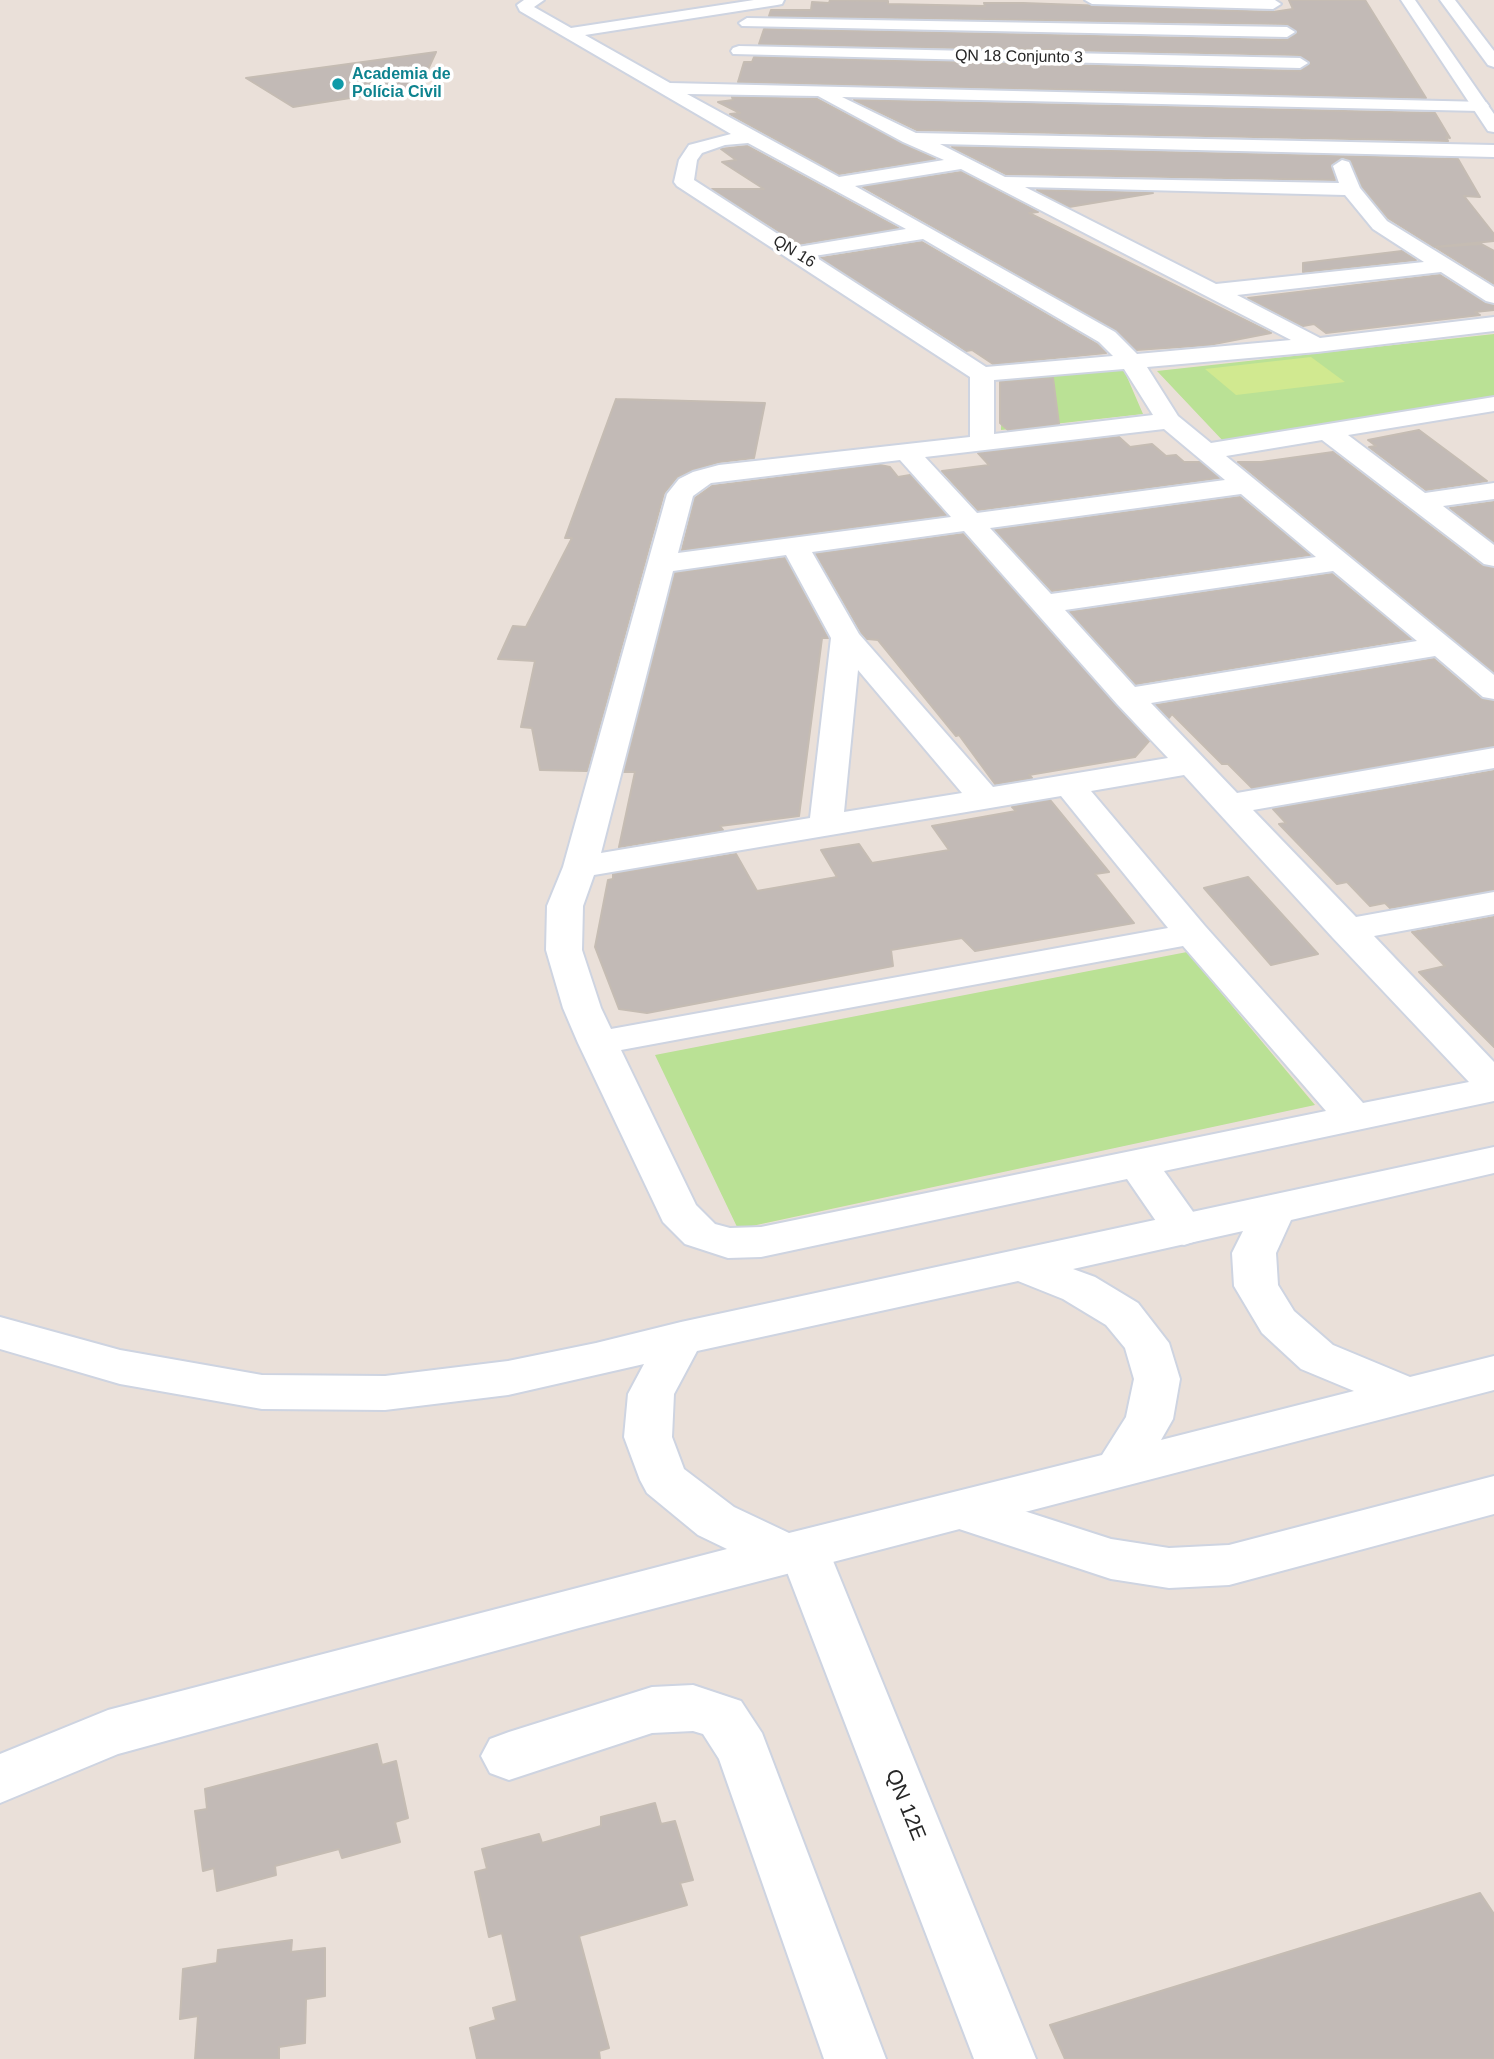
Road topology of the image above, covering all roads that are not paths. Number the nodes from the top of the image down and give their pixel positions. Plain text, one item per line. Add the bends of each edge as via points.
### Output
1 (537, 0) edge
2 (782, 0) edge
3 (1092, 0) edge
4 (1408, 0) edge
5 (1447, 0) edge
6 (1273, 2) edge
7 (753, 4) junction
8 (747, 23) junction
9 (1005, 27) junction
10 (568, 33) junction
11 (1287, 33) junction
12 (1494, 62) edge
13 (731, 70) junction
14 (1306, 73) junction
15 (1009, 77) junction
16 (667, 88) junction
17 (818, 92) junction
18 (1188, 100) junction
19 (1322, 103) junction
20 (1480, 106) junction
21 (1494, 127) edge
22 (752, 137) junction
23 (909, 138) junction
24 (1199, 144) junction
25 (1335, 148) junction
26 (1494, 151) edge
27 (964, 163) junction
28 (998, 181) junction
29 (837, 183) junction
30 (1350, 189) junction
31 (926, 232) junction
32 (797, 253) junction
33 (1442, 266) junction
34 (1214, 291) junction
35 (1494, 296) edge
36 (1494, 324) edge
37 (1317, 345) junction
38 (1132, 362) junction
39 (982, 374) junction
40 (1494, 404) edge
41 (1169, 421) junction
42 (1329, 433) junction
43 (982, 443) junction
44 (906, 452) junction
45 (1209, 452) junction
46 (1249, 485) junction
47 (1494, 491) edge
48 (1419, 502) junction
49 (969, 523) junction
50 (794, 547) junction
51 (1494, 558) edge
52 (1339, 562) junction
53 (661, 564) junction
54 (1044, 604) junction
55 (846, 638) junction
56 (1441, 646) junction
57 (1494, 690) edge
58 (1128, 697) junction
59 (1494, 758) edge
60 (1191, 764) junction
61 (1069, 785) junction
62 (985, 799) junction
63 (1230, 804) junction
64 (826, 825) junction
65 (580, 867) junction
66 (1494, 903) edge
67 (1346, 930) junction
68 (1192, 934) junction
69 (597, 1043) junction
70 (1494, 1087) edge
71 (1353, 1117) junction
72 (1494, 1160) edge
73 (1136, 1162) junction
74 (1274, 1210) junction
75 (1184, 1230) junction
76 (1023, 1266) junction
77 (0, 1333) edge
78 (681, 1338) junction
79 (1494, 1373) edge
80 (1407, 1395) junction
81 (1117, 1471) junction
82 (1494, 1495) edge
83 (962, 1510) junction
84 (796, 1553) junction
85 (509, 1756) dead end
86 (0, 1779) edge
87 (855, 2059) edge
88 (1005, 2059) edge

1 - 10 street via 525,8
2 - 7 street
3 - 6 street
4 - 20 street
5 - 12 street
6 - 11 street
7 - 8 street
7 - 10 street
8 - 9 street
8 - 13 street
9 - 11 street
9 - 15 street
10 - 16 street
11 - 14 street
13 - 15 street, QN 18 Conjunto 3
13 - 16 street
13 - 17 street
14 - 15 street, QN 18 Conjunto 3
14 - 19 street
15 - 17 street
15 - 18 street
16 - 22 street
17 - 23 street
18 - 19 street
18 - 24 street
19 - 20 street
20 - 21 street
22 - 29 street
22 - 32 street, QN 16 via 695,149 684,182
23 - 24 street
23 - 27 street
24 - 25 street
25 - 26 street
25 - 30 street
27 - 28 street
27 - 29 street
28 - 30 street
28 - 34 street
29 - 31 street
30 - 33 street via 1380,225
31 - 32 street
31 - 38 street via 1107,337
32 - 39 street, QN 16
33 - 34 street
33 - 35 street
34 - 37 street
36 - 37 street
37 - 38 street
38 - 39 street
38 - 41 street
39 - 43 street
40 - 42 street
41 - 43 street
41 - 45 street
42 - 45 street
42 - 48 street
43 - 44 street
44 - 49 street
44 - 53 street via 702,477 680,494
45 - 46 street
46 - 49 street
46 - 52 street
47 - 48 street
48 - 51 street
49 - 50 street
49 - 54 street
50 - 53 street
50 - 55 street
52 - 54 street
52 - 56 street
53 - 65 street
54 - 58 street
55 - 62 street
55 - 64 street
56 - 57 street
56 - 58 street
58 - 60 street
59 - 63 street
60 - 61 street
60 - 63 street
61 - 62 street
61 - 68 street
62 - 64 street
63 - 67 street
64 - 65 street
65 - 69 street via 565,905 564,950
66 - 67 street
67 - 70 street
68 - 69 street
68 - 71 street
69 - 73 street via 678,1212 700,1234 728,1242 761,1242
70 - 71 street
71 - 73 street
72 - 74 street
73 - 75 street
74 - 75 street
74 - 80 street via 1254,1253 1256,1286 1279,1322 1317,1357
75 - 76 street
76 - 78 street
76 - 81 street via 1079,1288 1122,1314 1146,1343 1157,1379 1149,1419
77 - 78 street via 120,1367 262,1392 385,1393 508,1378
78 - 84 street via 651,1394 648,1437 664,1480 716,1521
79 - 80 street
80 - 81 street
81 - 83 street
82 - 83 street via 1229,1565 1168,1568 1111,1559
83 - 84 street
84 - 86 street via 108,1733
84 - 88 street, QN 12E
85 - 87 street via 652,1710 693,1707 722,1717 743,1750

